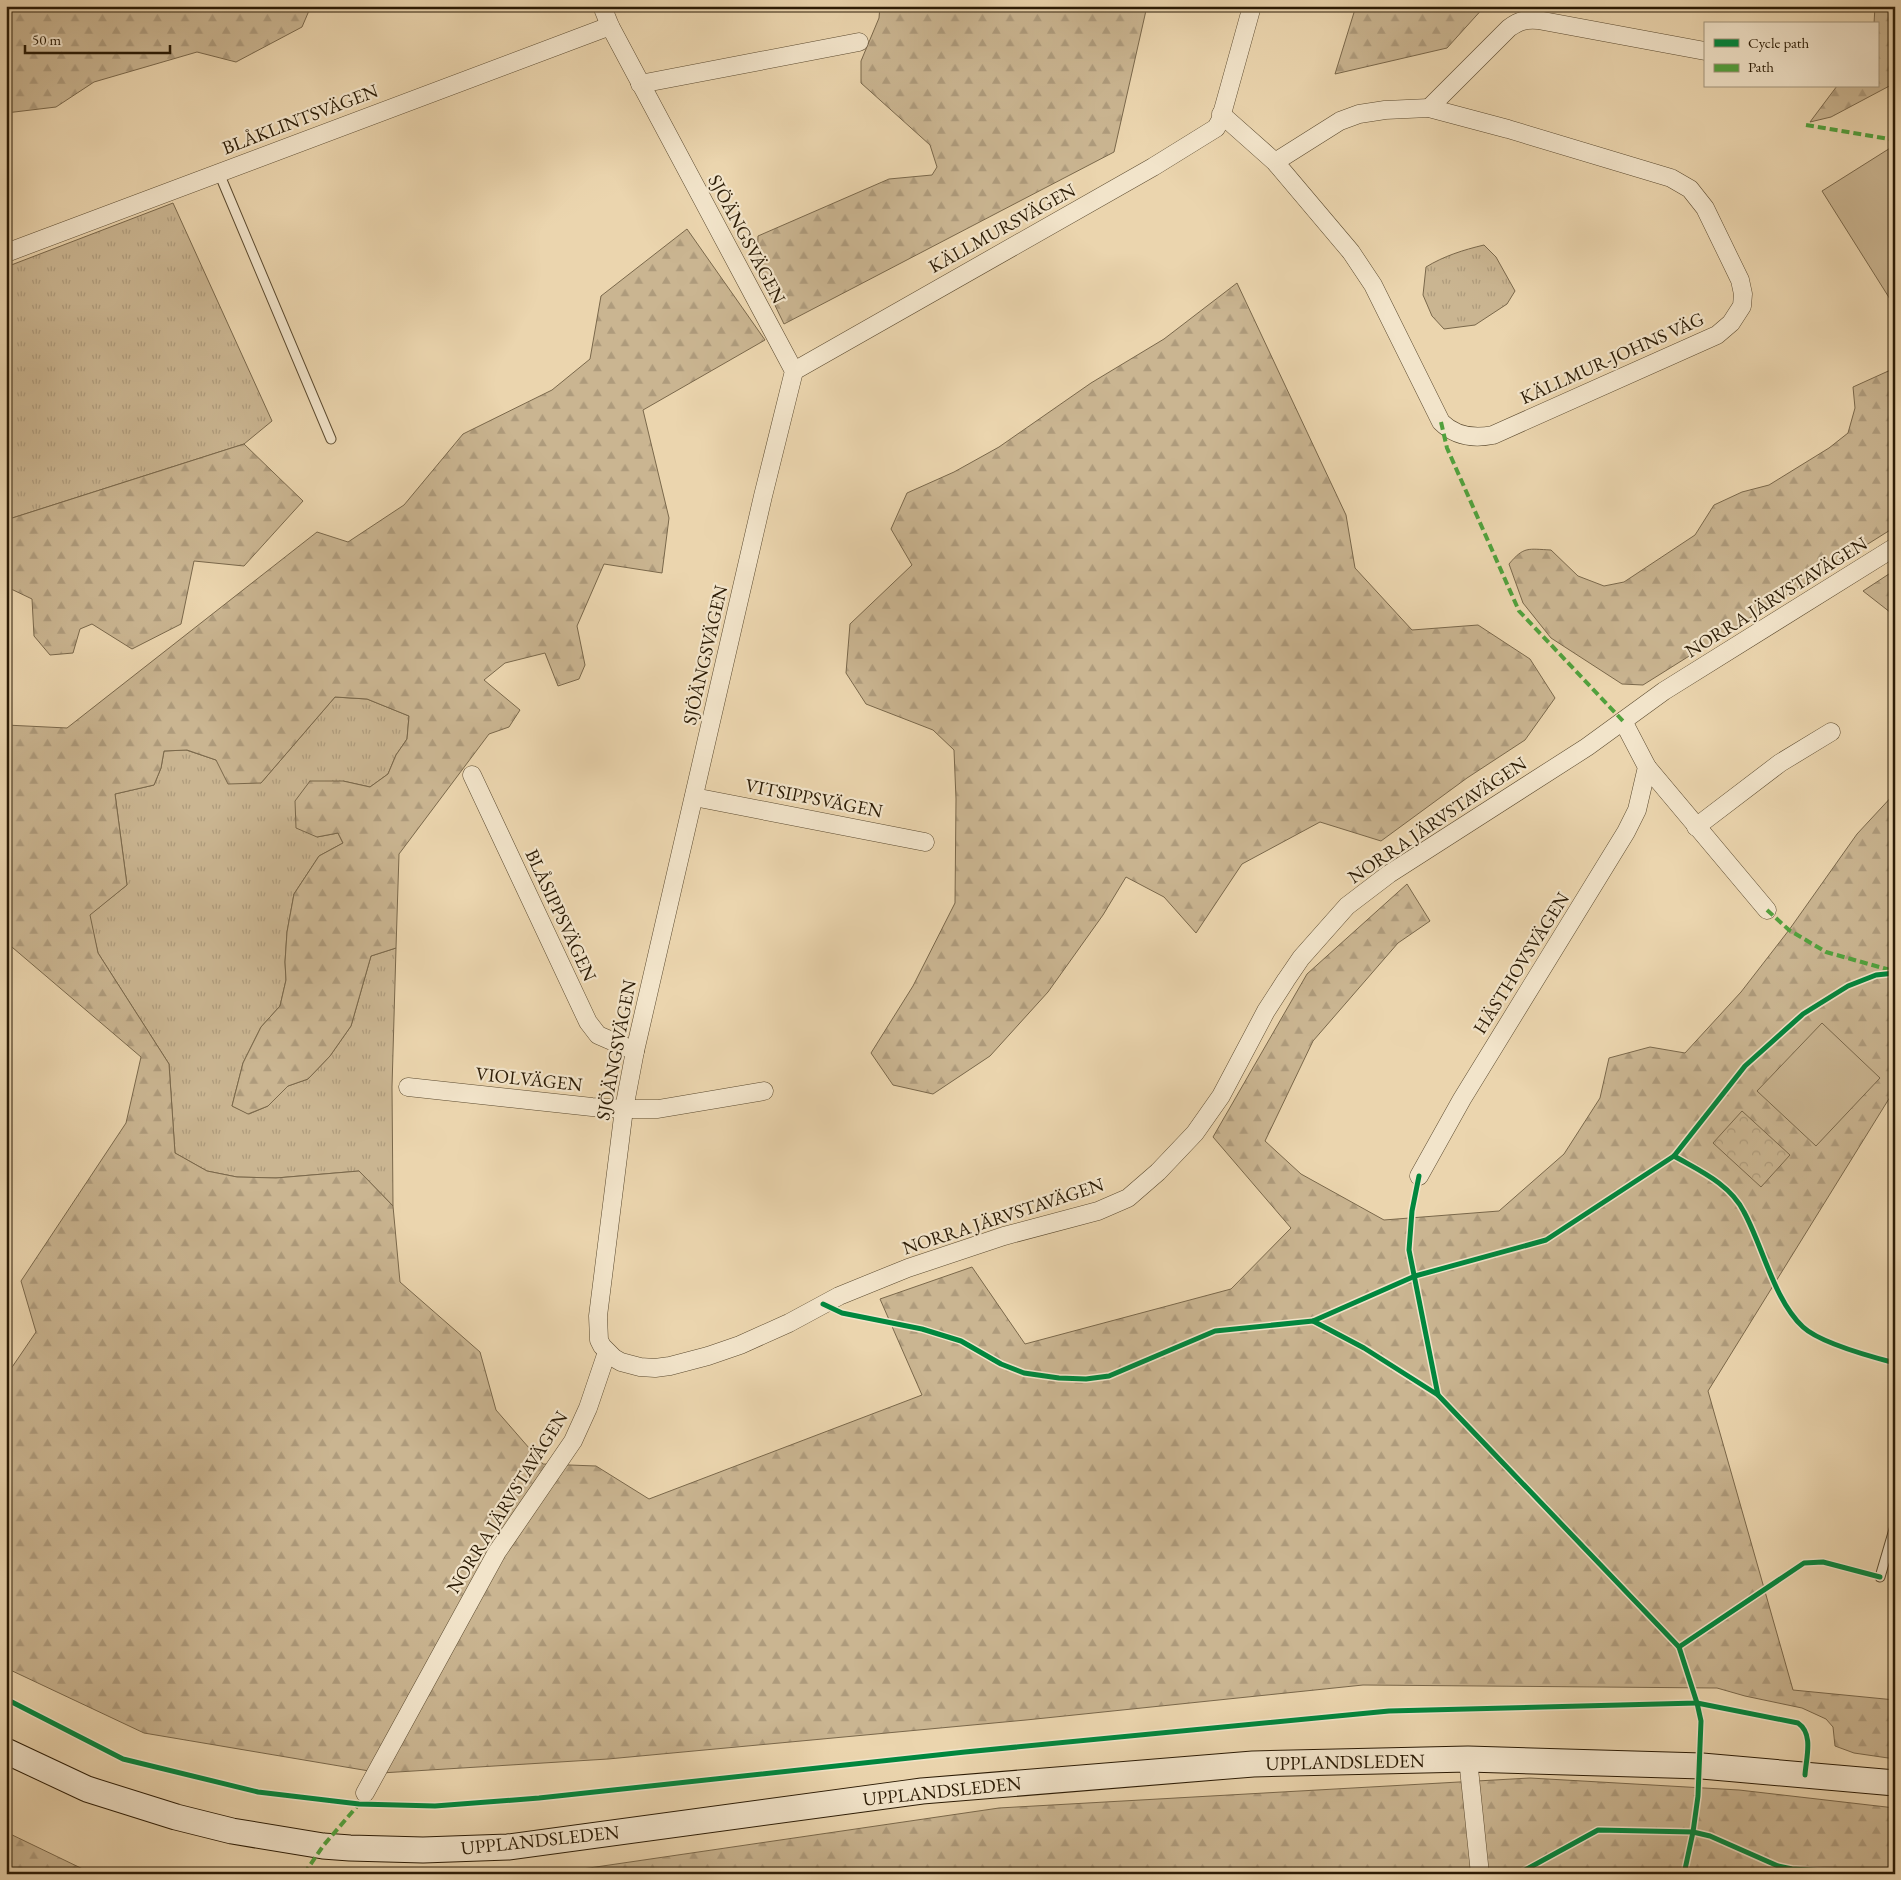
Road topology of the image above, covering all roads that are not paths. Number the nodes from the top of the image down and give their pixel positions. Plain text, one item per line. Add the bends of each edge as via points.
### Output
1 (602, 6) edge
2 (1252, 6) edge
3 (610, 26) junction
4 (860, 42) dead end
5 (1704, 51) edge
6 (640, 84) junction
7 (1429, 108) junction
8 (1222, 114) junction
9 (1275, 162) junction
10 (219, 173) junction
11 (6, 253) edge
12 (794, 370) junction
13 (331, 439) dead end
14 (1895, 547) edge
15 (1623, 721) junction
16 (1831, 732) dead end
17 (1648, 767) junction
18 (472, 775) dead end
19 (694, 797) junction
20 (1696, 827) junction
21 (925, 842) dead end
22 (1767, 910) dead end
23 (635, 1051) junction
24 (408, 1087) dead end
25 (764, 1091) dead end
26 (624, 1109) junction
27 (1419, 1176) dead end
28 (607, 1352) junction
29 (1895, 1526) edge
30 (1880, 1577) dead end
31 (6, 1751) edge
32 (1468, 1759) junction
33 (1895, 1783) edge
34 (365, 1793) dead end
35 (1480, 1874) edge

1 - 3 street, SJÖÄNGSVÄGEN
2 - 8 street, KÄLLMURSVÄGEN
3 - 6 street, SJÖÄNGSVÄGEN
3 - 10 street, BLÅKLINTSVÄGEN
4 - 6 street
5 - 7 street via 1538,20 1519,21
6 - 12 street, SJÖÄNGSVÄGEN
7 - 9 street, KÄLLMUR-JOHNS VÄG via 1385,110 1349,118
7 - 9 street, KÄLLMUR-JOHNS VÄG via 1627,164 1671,178 1690,189 1705,208 1740,280 1742,306 1732,324 1718,335 1493,434 1479,438 1448,430 1372,285 1351,252
8 - 9 street, KÄLLMUR-JOHNS VÄG
8 - 12 street, KÄLLMURSVÄGEN via 1216,128 1205,137
10 - 11 street, BLÅKLINTSVÄGEN
10 - 13 lane
12 - 19 street, SJÖÄNGSVÄGEN
14 - 15 street, NORRA JÄRVSTAVÄGEN
15 - 17 street
15 - 28 street, NORRA JÄRVSTAVÄGEN via 1389,874 1347,906 1286,980 1221,1096 1195,1134 1128,1198 1098,1211 1004,1236 908,1268 839,1296 740,1346 708,1356 655,1368 620,1362
16 - 20 street via 1780,763
17 - 20 street
17 - 27 street, HÄSTHOVSVÄGEN via 1637,810 1626,832 1462,1099
18 - 23 street, BLÅSIPPSVÄGEN via 588,1022 598,1034
19 - 21 street, VITSIPPSVÄGEN
19 - 23 street, SJÖÄNGSVÄGEN
20 - 22 street
23 - 26 street, SJÖÄNGSVÄGEN
24 - 26 street, VIOLVÄGEN
25 - 26 street, VIOLVÄGEN via 658,1109
26 - 28 street, SJÖÄNGSVÄGEN via 598,1316 599,1340
28 - 34 street, NORRA JÄRVSTAVÄGEN via 588,1408 572,1441 497,1552
29 - 30 lane
31 - 32 street, UPPLANDSLEDEN via 87,1789 176,1818 323,1846 423,1850 508,1847 932,1790 1253,1764
32 - 33 street, UPPLANDSLEDEN via 1702,1766
32 - 35 street

